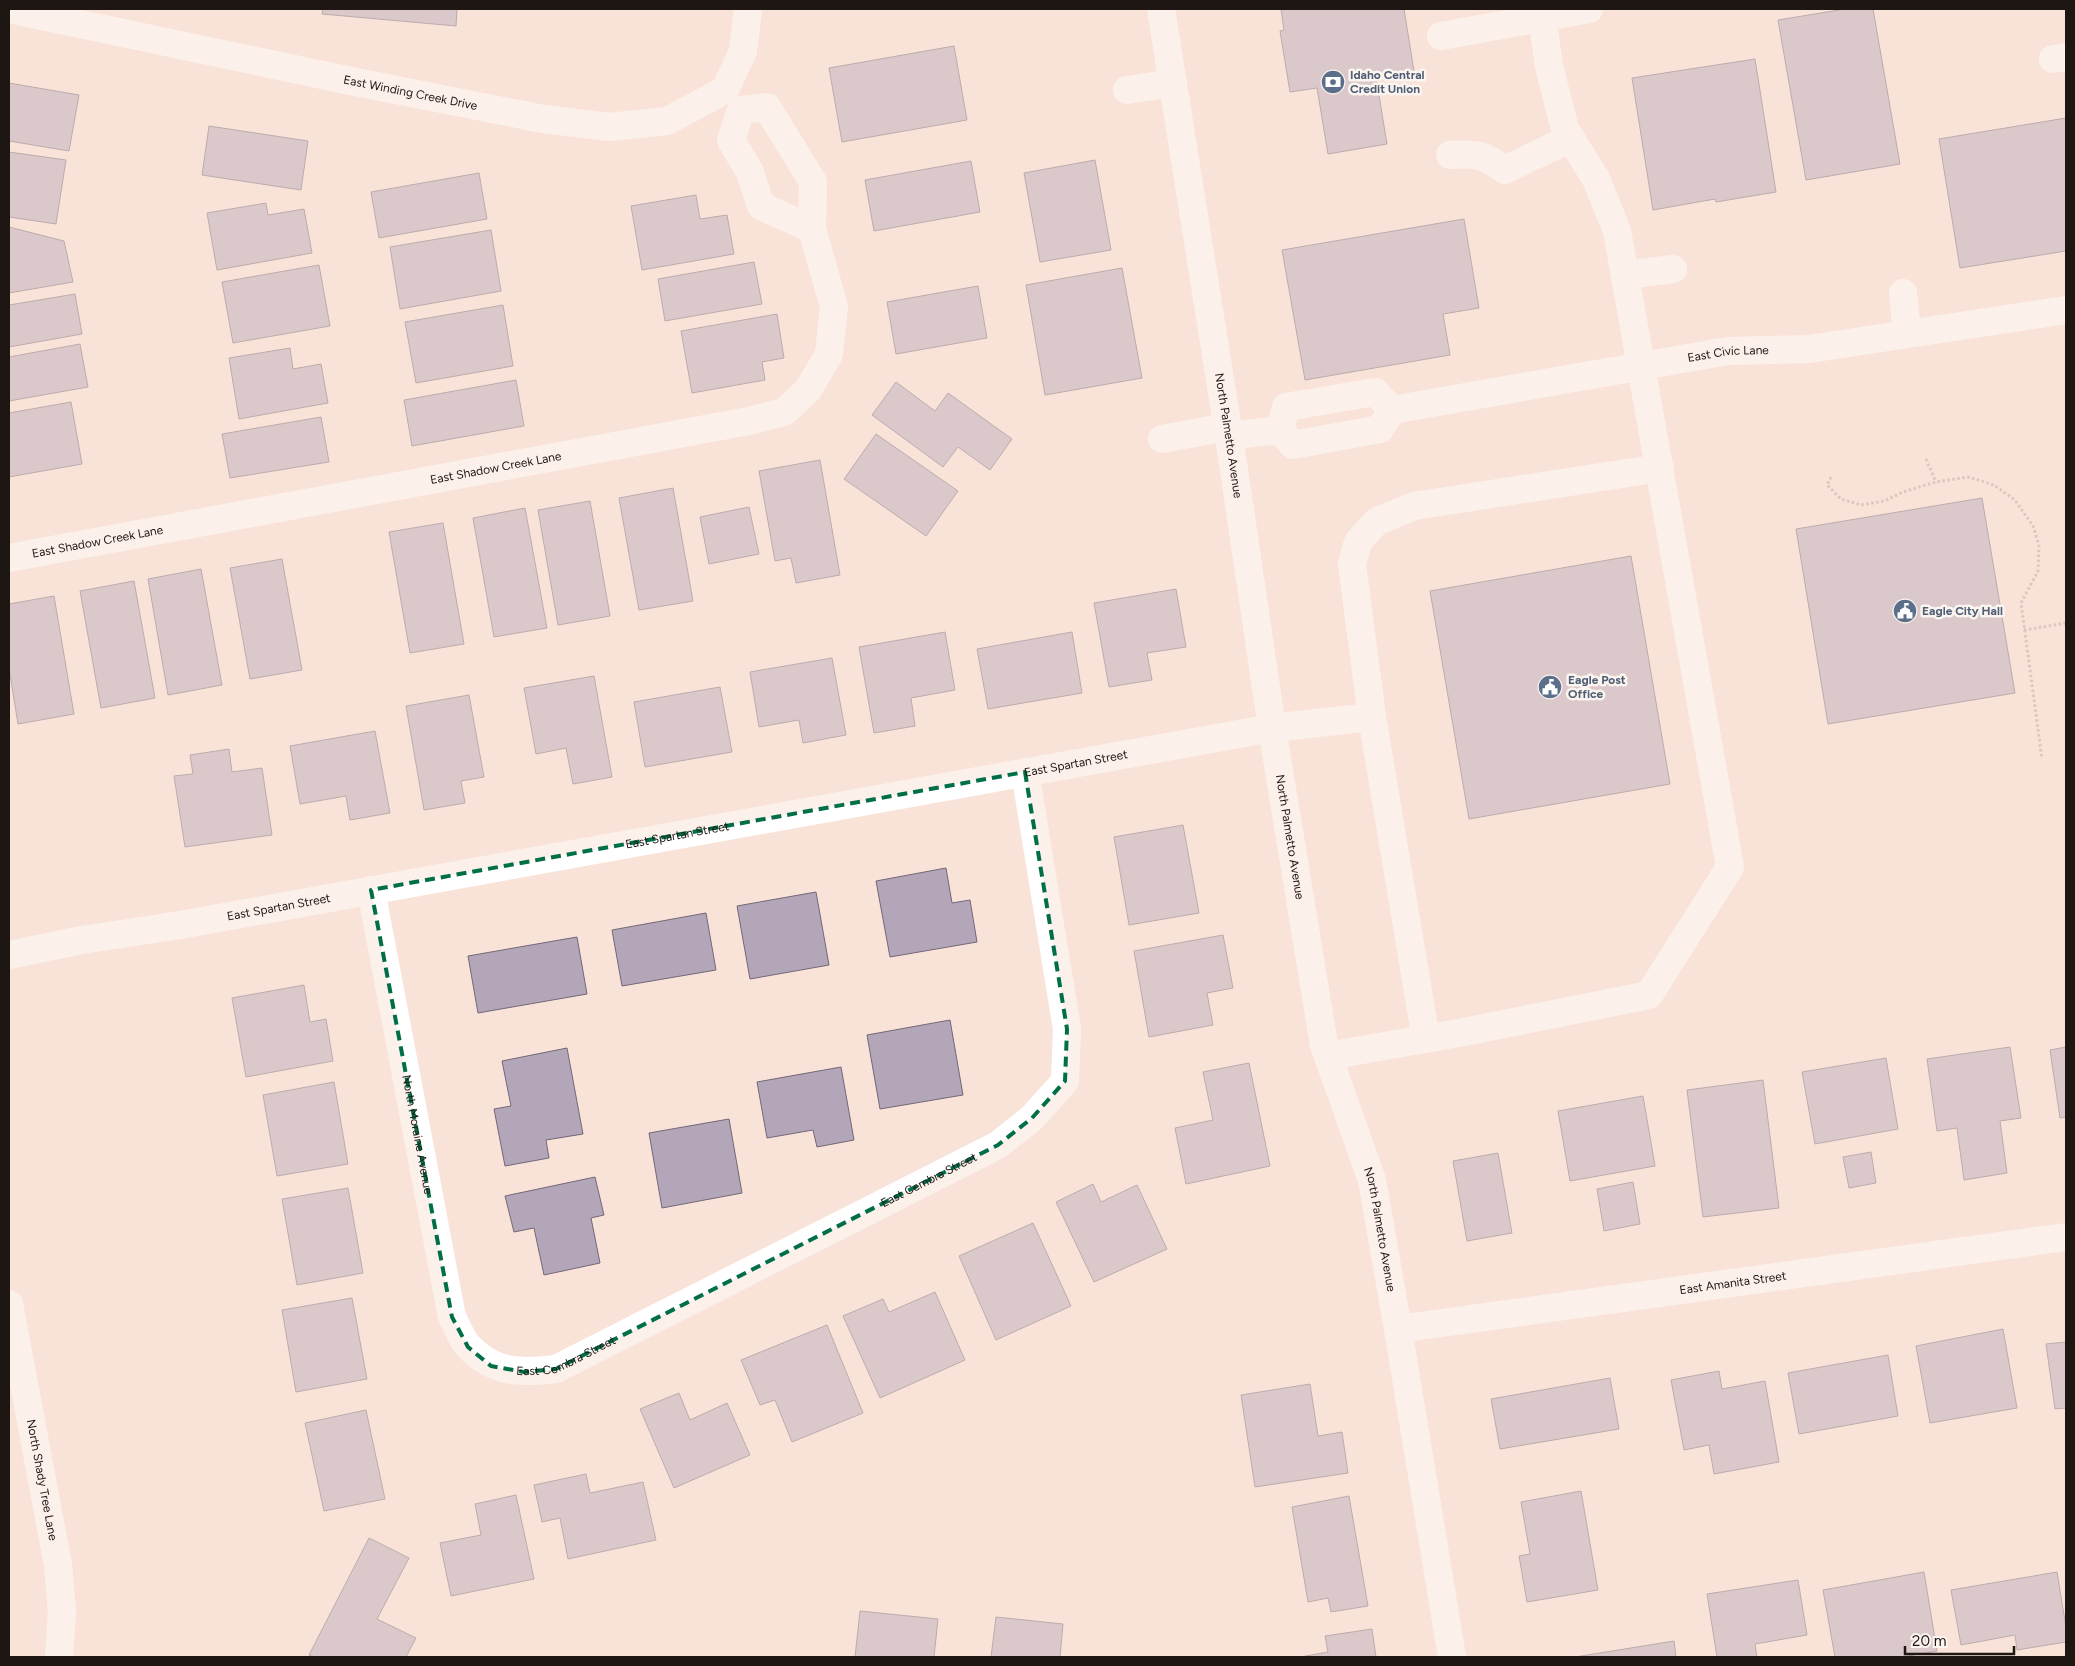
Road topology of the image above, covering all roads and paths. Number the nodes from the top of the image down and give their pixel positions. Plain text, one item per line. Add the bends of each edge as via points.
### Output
1 (9, 9) edge
2 (748, 9) edge
3 (1161, 9) edge
4 (1589, 9) edge
5 (1542, 14) edge
6 (1441, 36) dead end
7 (1173, 83) junction
8 (1127, 90) dead end
9 (733, 100) junction
10 (1571, 138) junction
11 (1450, 156) dead end
12 (812, 229) junction
13 (1673, 269) dead end
14 (1625, 275) junction
15 (1903, 293) dead end
16 (2066, 310) edge
17 (1907, 333) junction
18 (1642, 366) junction
19 (1392, 410) junction
20 (1280, 430) junction
21 (1228, 432) junction
22 (1162, 439) dead end
23 (1926, 459) dead end
24 (1660, 468) junction
25 (1831, 477) dead end
26 (1936, 482) junction
27 (9, 558) edge
28 (2066, 623) edge
29 (2024, 630) junction
30 (1372, 717) junction
31 (1272, 728) junction
32 (2042, 759) dead end
33 (1025, 772) junction
34 (371, 890) junction
35 (9, 955) edge
36 (1426, 1039) junction
37 (1328, 1056) junction
38 (2066, 1237) edge
39 (9, 1304) edge
40 (1398, 1329) junction
41 (491, 1366) joint
42 (59, 1657) edge
43 (1452, 1657) edge

1 - 9 street, East Winding Creek Drive via 543,119 610,127 668,121
2 - 9 street
3 - 7 street, North Palmetto Avenue
4 - 5 street
5 - 6 street
5 - 10 street via 1549,66 1565,129
7 - 8 street
7 - 21 street, North Palmetto Avenue
9 - 12 street via 731,140 750,172 761,206
9 - 12 street, East Shadow Creek Lane via 767,107 813,182
10 - 11 street via 1506,170 1486,157
10 - 14 street via 1596,179 1617,231
12 - 27 street, East Shadow Creek Lane via 834,307 829,354 808,390 784,412
13 - 14 street
14 - 18 street
15 - 17 street
16 - 17 street, East Civic Lane
17 - 18 street, East Civic Lane via 1810,349 1728,351
18 - 19 street, East Civic Lane
18 - 24 street
19 - 20 street via 1380,429 1322,440 1293,445
19 - 20 street via 1375,392 1286,407
20 - 21 street
21 - 22 street
21 - 31 street, North Palmetto Avenue
23 - 26 path
24 - 30 street via 1414,506 1376,522 1358,542 1352,564
24 - 36 street via 1730,867 1650,994
25 - 26 path via 1827,485 1841,499 1862,505
26 - 29 path via 1968,477 1994,485 2014,500 2032,526 2040,545 2038,571 2021,603
28 - 29 path
29 - 32 path
30 - 31 street, East Spartan Street
30 - 36 street
31 - 33 street, East Spartan Street
31 - 37 street, North Palmetto Avenue
33 - 34 street, East Spartan Street
33 - 41 street, East Cembra Street via 1067,1029 1065,1081 1032,1118 998,1144 556,1369 524,1372
34 - 35 street, East Spartan Street
34 - 41 street, North Moraine Avenue via 452,1317 468,1346
36 - 37 street
37 - 40 street, North Palmetto Avenue via 1372,1180
38 - 40 street, East Amanita Street
39 - 42 street, North Shady Tree Lane via 58,1565 62,1611
40 - 43 street, North Palmetto Avenue

